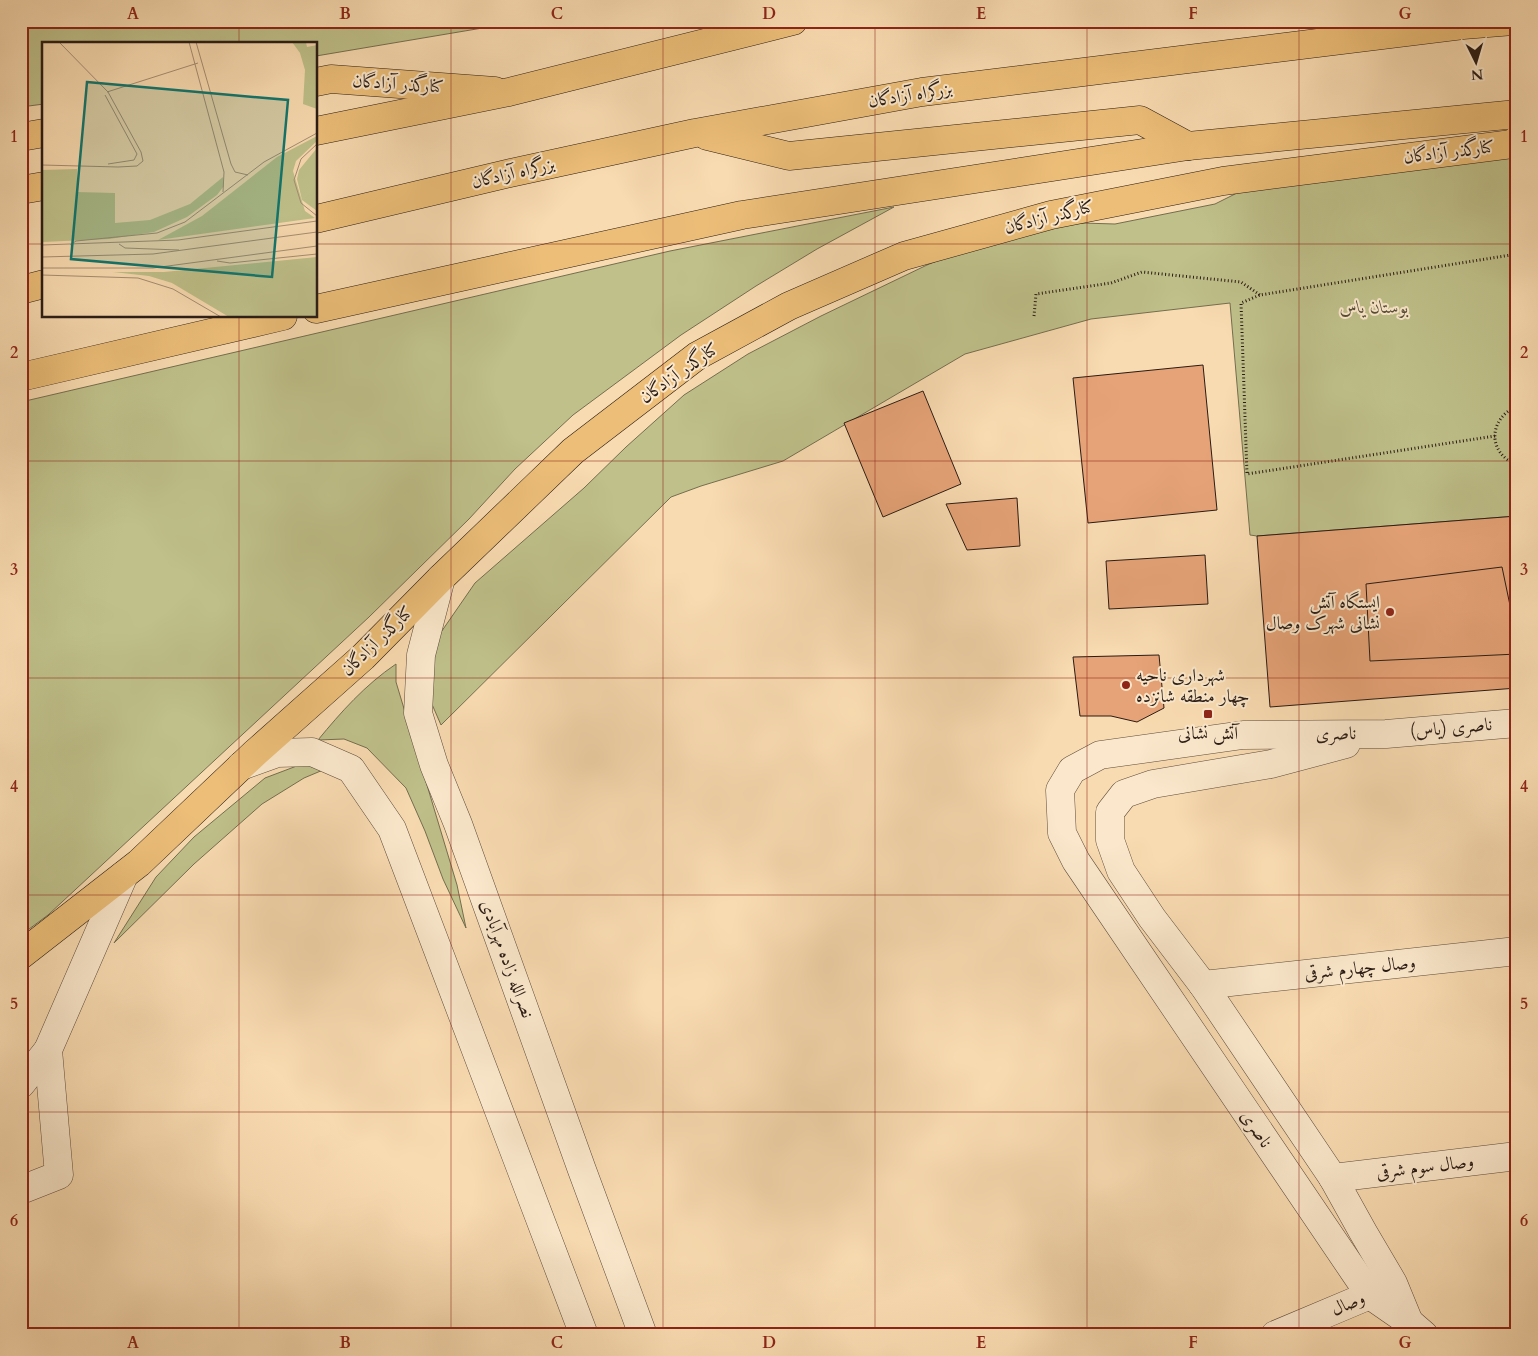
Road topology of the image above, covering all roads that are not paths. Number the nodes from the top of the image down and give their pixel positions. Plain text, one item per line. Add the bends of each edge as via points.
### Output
1 (793, 21) edge
2 (1513, 21) edge
3 (318, 82) edge
4 (509, 92) junction
5 (1517, 114) edge
6 (318, 131) edge
7 (42, 133) edge
8 (695, 133) junction
9 (21, 137) edge
10 (1517, 140) edge
11 (1188, 146) junction
12 (42, 186) edge
13 (21, 190) edge
14 (318, 220) edge
15 (42, 285) edge
16 (21, 290) edge
17 (318, 309) edge
18 (275, 318) edge
19 (21, 378) edge
20 (441, 578) junction
21 (1517, 723) edge
22 (1386, 734) junction
23 (241, 766) junction
24 (124, 875) junction
25 (1517, 951) edge
26 (21, 955) edge
27 (1202, 985) junction
28 (48, 1050) junction
29 (21, 1084) edge
30 (1517, 1156) edge
31 (1333, 1178) junction
32 (21, 1190) edge
33 (1393, 1283) junction
34 (1370, 1296) junction
35 (1416, 1328) edge
36 (584, 1335) edge
37 (643, 1335) edge
38 (1275, 1335) edge

1 - 4 main road
2 - 8 main road, بزرگراه آزادگان via 922,92
3 - 4 main road, کنارگذر آزادگان via 331,79
4 - 6 main road
5 - 11 main road, کنارگذر آزادگان
7 - 9 main road
8 - 11 main road via 789,156 1140,120
8 - 14 main road, بزرگراه آزادگان
10 - 20 main road, کنارگذر آزادگان via 1512,144 1223,181 1051,215 904,256 789,306 697,356 573,451
11 - 17 main road, کنارگذر آزادگان via 742,215
12 - 13 main road
15 - 16 main road
18 - 19 main road
20 - 23 main road, کنارگذر آزادگان via 363,656
20 - 37 street, نصرالله زاده مهرآبادی via 421,655 418,713
21 - 22 street, ناصری (یاس)
22 - 27 street, ناصری via 1271,764 1153,784 1124,794 1110,812 1110,840 1121,871
22 - 34 street, ناصری via 1244,735 1100,755 1072,770 1060,790 1062,832 1076,861
23 - 24 main road, کنارگذر آزادگان
23 - 36 street via 277,753 312,752 351,769 392,829
24 - 26 main road, کنارگذر آزادگان
24 - 28 street
25 - 27 street, وصال چهارم شرقی
27 - 31 street, ناصری
28 - 29 street
28 - 32 street via 59,1175
30 - 31 street, وصال سوم شرقی
31 - 33 street, ناصری
33 - 34 street, وصال
33 - 35 street, ناصری
34 - 35 street, ناصری
34 - 38 street, وصال

